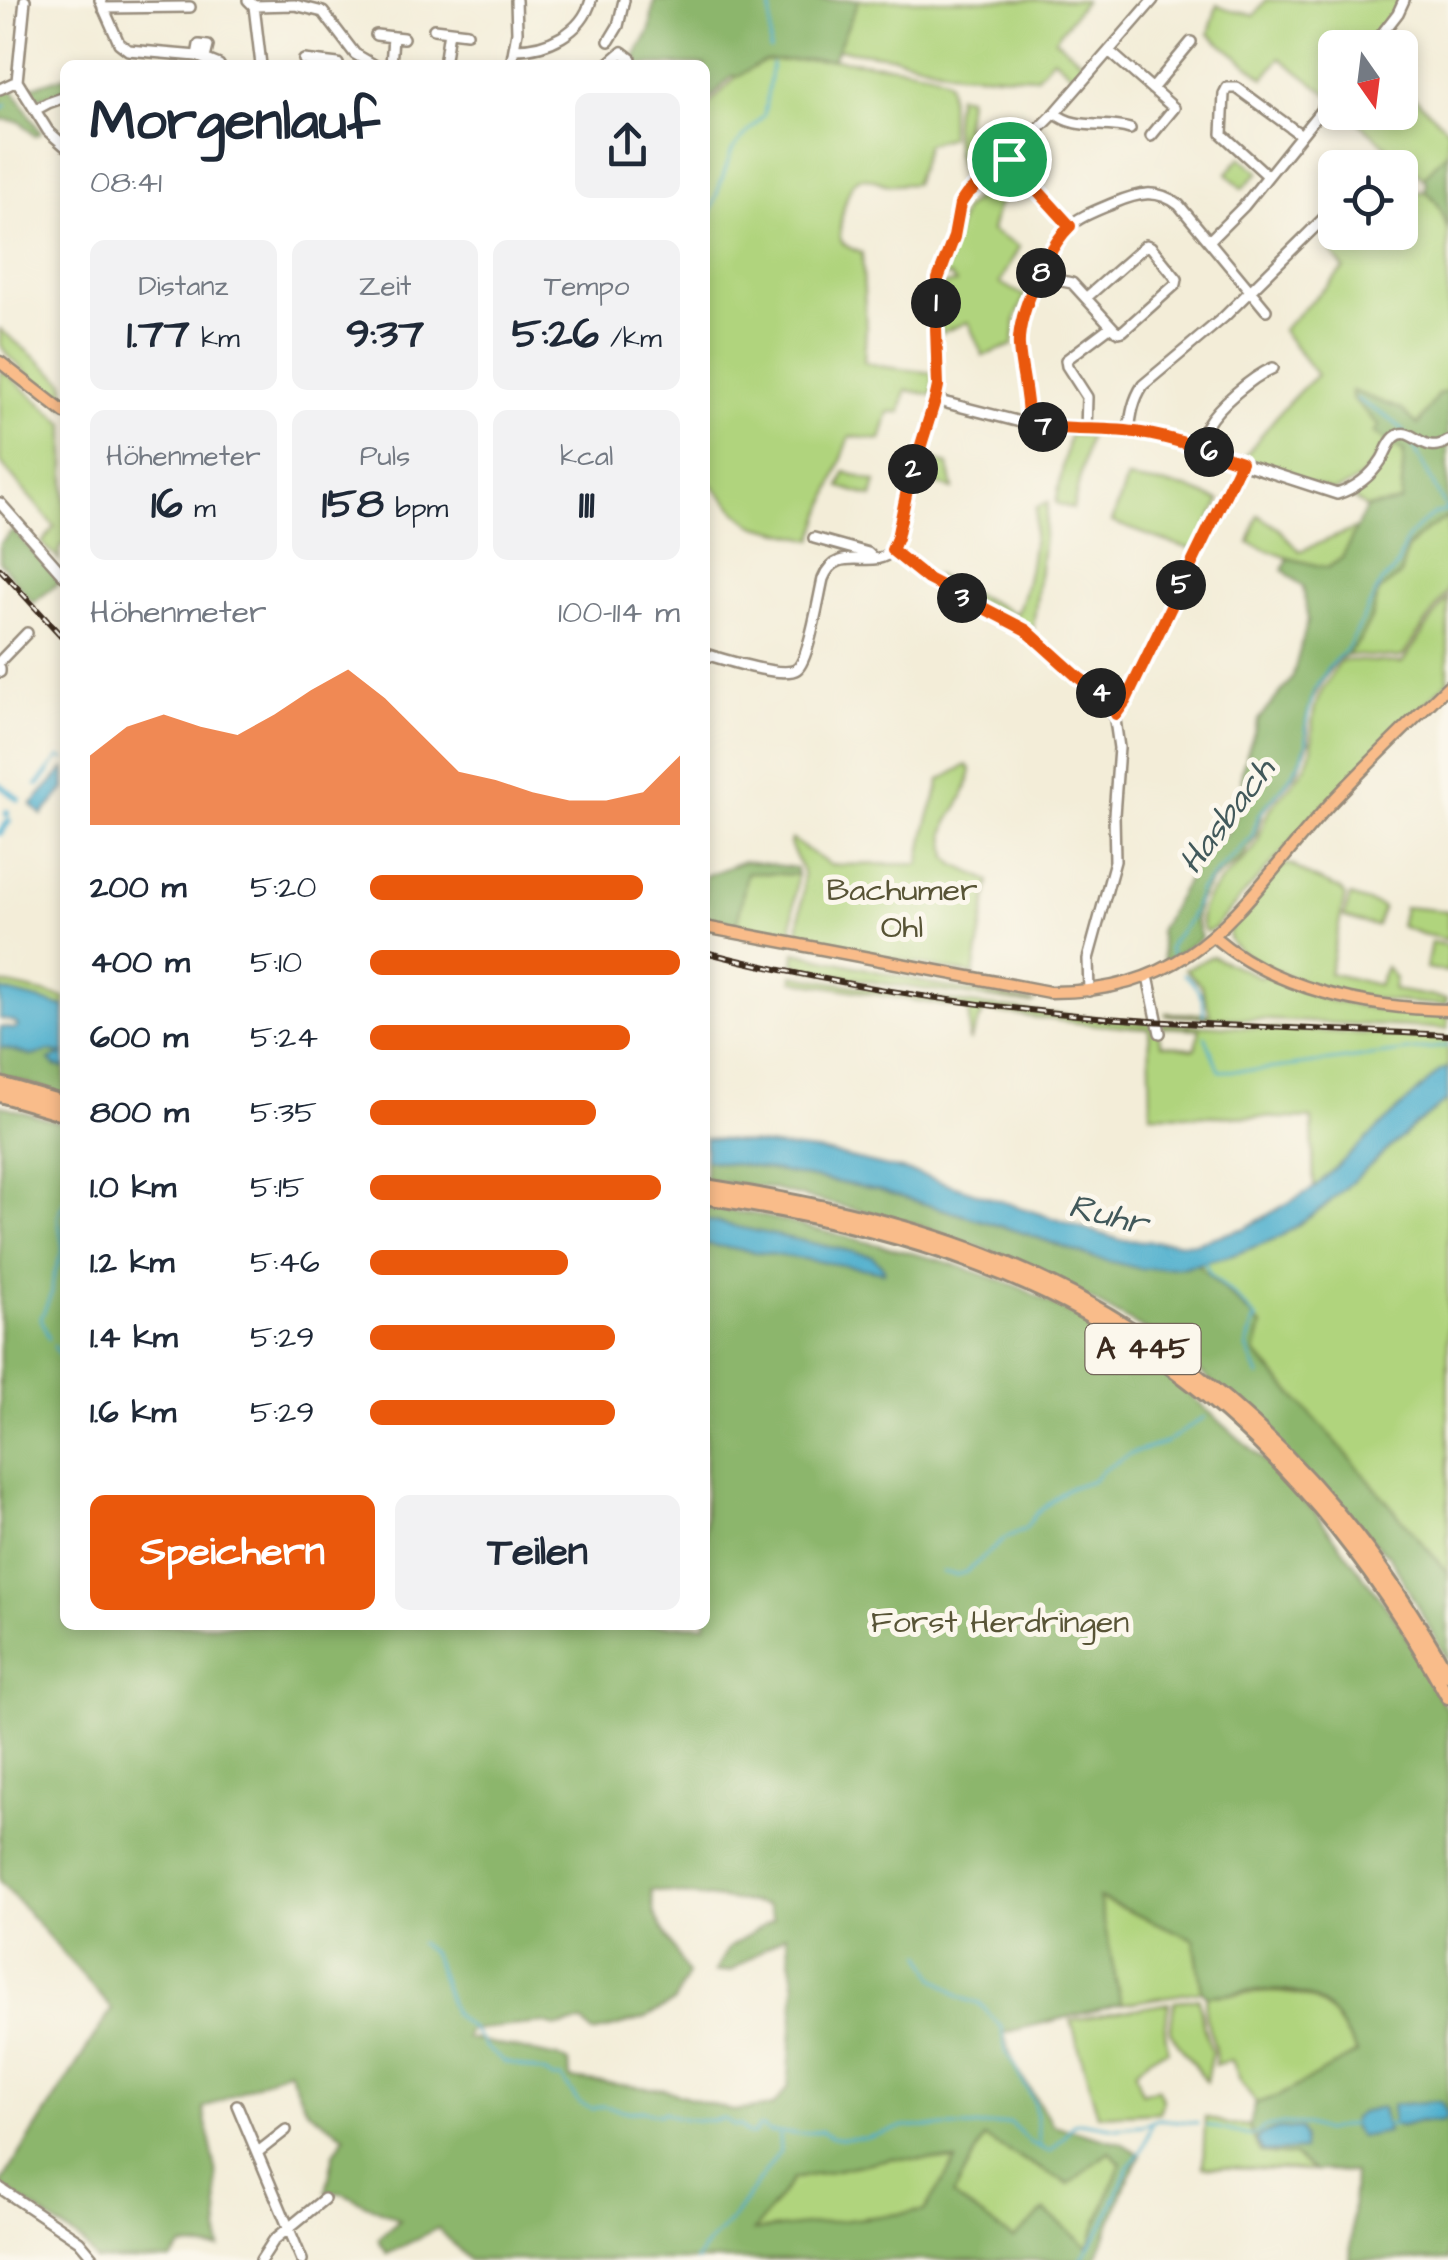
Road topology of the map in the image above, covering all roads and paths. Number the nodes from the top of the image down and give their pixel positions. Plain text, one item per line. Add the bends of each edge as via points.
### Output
1 (24, 0) edge
2 (331, 0) edge
3 (516, 0) edge
4 (591, 0) edge
5 (624, 0) edge
6 (1152, 0) edge
7 (1404, 0) edge
8 (251, 3) edge
9 (101, 4) edge
10 (190, 6) dead end
11 (324, 12) junction
12 (434, 29) dead end
13 (1385, 30) edge
14 (449, 31) junction
15 (467, 33) dead end
16 (376, 34) dead end
17 (609, 42) dead end
18 (1191, 42) dead end
19 (350, 49) junction
20 (515, 49) junction
21 (1110, 51) junction
22 (209, 60) edge
23 (261, 60) edge
24 (340, 60) edge
25 (364, 60) edge
26 (391, 60) edge
27 (445, 60) edge
28 (512, 60) edge
29 (16, 81) junction
30 (0, 88) edge
31 (1152, 89) junction
32 (60, 98) edge
33 (35, 110) junction
34 (1055, 113) junction
35 (1318, 113) edge
36 (1130, 129) dead end
37 (1300, 135) junction
38 (1151, 136) dead end
39 (60, 142) edge
40 (1009, 159) junction
41 (1268, 176) junction
42 (1318, 223) edge
43 (1070, 226) junction
44 (1209, 241) junction
45 (1044, 265) junction
46 (1249, 291) junction
47 (1087, 297) junction
48 (1266, 310) dead end
49 (1111, 326) junction
50 (0, 362) edge
51 (1272, 368) dead end
52 (935, 400) junction
53 (60, 409) edge
54 (1028, 424) junction
55 (1086, 431) junction
56 (1129, 432) junction
57 (1448, 441) edge
58 (1198, 448) junction
59 (1241, 462) junction
60 (0, 502) edge
61 (814, 538) dead end
62 (892, 550) junction
63 (873, 558) junction
64 (60, 571) edge
65 (27, 633) dead end
66 (710, 655) edge
67 (0, 667) edge
68 (1448, 686) edge
69 (1116, 714) junction
70 (710, 928) edge
71 (1213, 936) junction
72 (1229, 949) junction
73 (1196, 951) junction
74 (1148, 976) junction
75 (1088, 991) junction
76 (1448, 1010) edge
77 (1160, 1033) dead end
78 (0, 1084) edge
79 (0, 1095) edge
80 (60, 1102) edge
81 (60, 1113) edge
82 (710, 1187) edge
83 (710, 1198) edge
84 (1448, 1675) edge
85 (1448, 1698) edge
86 (237, 2105) dead end
87 (286, 2130) dead end
88 (258, 2152) junction
89 (0, 2188) edge
90 (324, 2199) dead end
91 (290, 2227) junction
92 (95, 2260) edge
93 (260, 2260) edge
94 (302, 2260) edge

1 - 29 street
2 - 11 street
3 - 20 street
4 - 20 street via 564,36
5 - 17 street
6 - 21 street
7 - 13 street
8 - 11 street
8 - 23 street
9 - 10 street
9 - 22 street via 128,50
11 - 19 street
12 - 14 street
14 - 15 street
14 - 27 street
16 - 26 street via 398,38
18 - 31 street
19 - 24 street
19 - 25 street
20 - 28 street
21 - 31 street
21 - 34 street
29 - 30 street
29 - 33 street
31 - 38 street via 1174,108
32 - 33 street
33 - 39 street
34 - 36 street via 1074,124
34 - 40 street
35 - 37 street
37 - 41 street
37 - 41 street via 1237,88 1226,88 1222,134
40 - 43 street
40 - 52 street via 960,204 938,279
41 - 44 street
42 - 46 street
43 - 44 street via 1124,199 1156,193 1179,204
43 - 45 street
44 - 46 street
45 - 47 street
45 - 54 street via 1020,326
46 - 48 street
46 - 56 street via 1143,386
47 - 49 street
47 - 49 street via 1146,245 1176,276 1176,284 1123,331
49 - 55 street via 1066,360 1087,397
50 - 53 main road
51 - 58 street via 1216,413
52 - 54 street
52 - 62 street
54 - 55 street
55 - 56 street
56 - 58 street
57 - 59 street via 1431,447 1399,435 1367,476 1337,494
58 - 59 street
59 - 69 street
60 - 64 street
61 - 63 street
62 - 63 street
62 - 69 street via 928,579 1026,630 1109,700
63 - 66 street via 841,560 828,569 797,669 775,671
65 - 67 street
68 - 71 main road via 1330,803
69 - 75 street via 1115,861 1088,960
70 - 75 main road via 1030,989
71 - 72 main road
71 - 73 main road
72 - 73 main road
72 - 76 main road via 1330,995
73 - 74 main road
74 - 75 main road
74 - 77 street
78 - 80 highway
79 - 81 highway
82 - 84 highway, A 445 via 925,1234 1044,1280 1142,1335 1197,1374 1315,1484 1386,1575
83 - 85 highway, A 445 via 810,1215 937,1249 1040,1290 1136,1344 1260,1442 1307,1491 1378,1581
86 - 88 street
87 - 88 street
88 - 91 street
89 - 92 street via 79,2241
90 - 91 street
91 - 93 street
91 - 94 street

